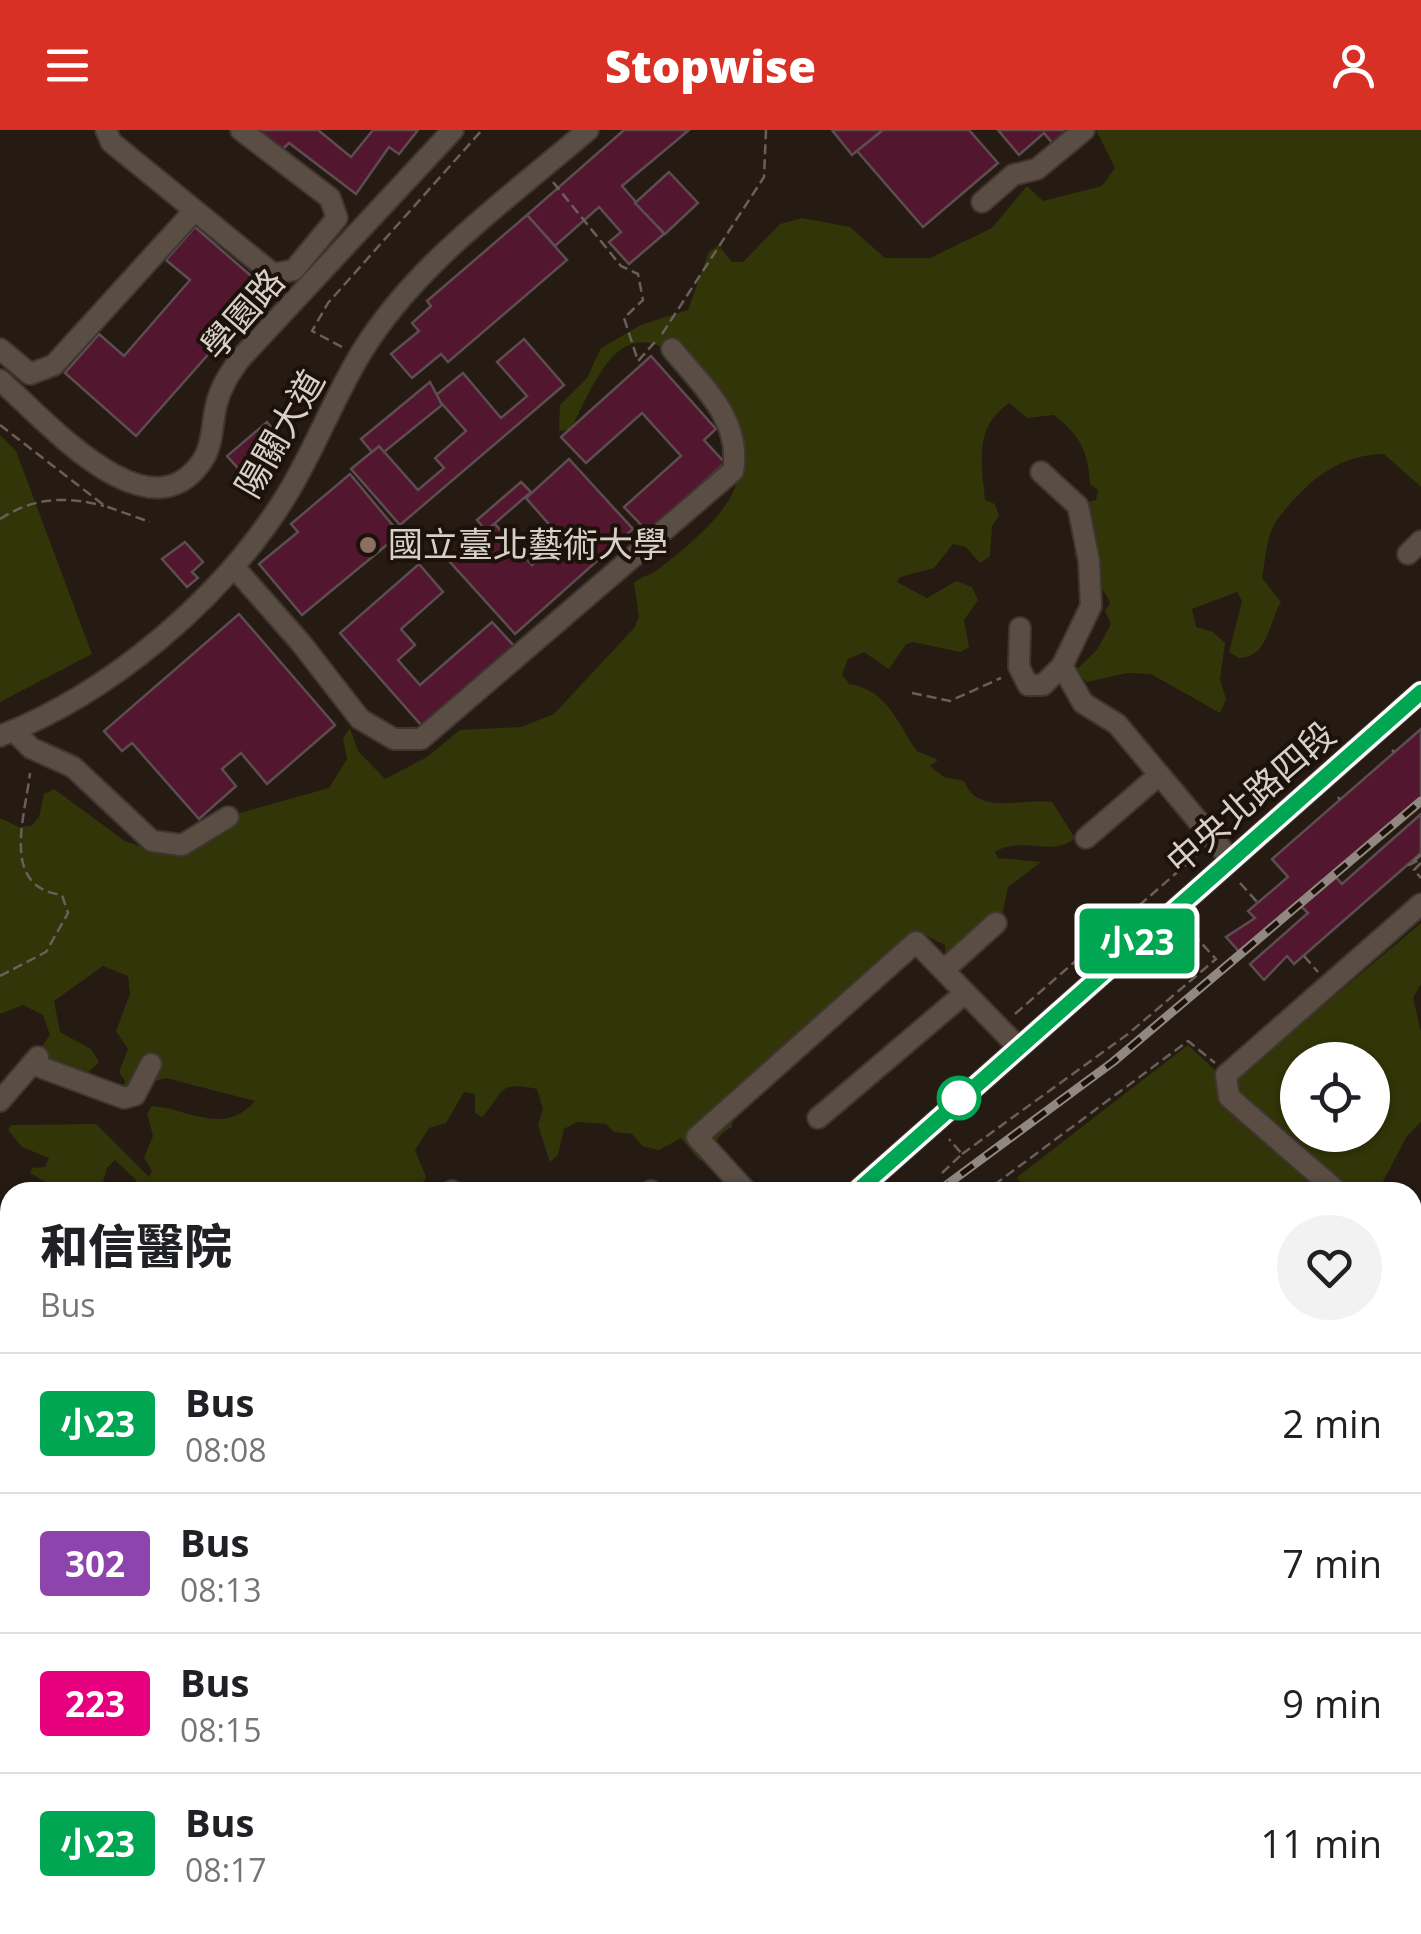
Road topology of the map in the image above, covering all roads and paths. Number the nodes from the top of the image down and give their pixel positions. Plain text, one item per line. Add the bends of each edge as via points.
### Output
1 (106, 130) edge
2 (241, 130) edge
3 (453, 130) edge
4 (482, 130) edge
5 (588, 130) edge
6 (766, 130) edge
7 (1084, 130) edge
8 (567, 195) dead end
9 (982, 202) dead end
10 (194, 211) junction
11 (0, 349) edge
12 (672, 350) dead end
13 (361, 353) junction
14 (0, 380) edge
15 (0, 425) edge
16 (1041, 472) dead end
17 (106, 506) junction
18 (0, 520) edge
19 (150, 522) dead end
20 (234, 567) junction
21 (1020, 628) dead end
22 (1062, 666) junction
23 (1019, 667) junction
24 (1421, 692) edge
25 (912, 693) dead end
26 (7, 733) edge
27 (30, 773) dead end
28 (1160, 775) junction
29 (228, 817) dead end
30 (1086, 838) dead end
31 (1200, 852) dead end
32 (1230, 859) junction
33 (1421, 859) edge
34 (1421, 878) edge
35 (1240, 883) dead end
36 (1258, 903) dead end
37 (1421, 904) edge
38 (996, 923) dead end
39 (1188, 930) dead end
40 (1304, 956) dead end
41 (944, 970) junction
42 (1319, 973) dead end
43 (0, 976) edge
44 (965, 993) junction
45 (1014, 1014) dead end
46 (1018, 1047) junction
47 (151, 1064) dead end
48 (1216, 1064) dead end
49 (0, 1101) edge
50 (818, 1118) dead end
51 (949, 1139) dead end
52 (962, 1154) junction
53 (942, 1174) dead end
54 (738, 1182) edge
55 (867, 1182) edge
56 (997, 1182) edge
57 (1327, 1182) edge

1 - 10 street via 111,142
2 - 10 street via 330,198 337,218 294,270 273,274
3 - 14 street, 學園路 via 240,359 224,382 207,454 193,474 150,489 118,480
4 - 13 path via 328,303 312,331
5 - 13 street, 陽關大道 via 424,272
6 - 8 path via 764,177 689,297 638,361 624,318 644,300 638,274 622,266
7 - 9 street
10 - 11 street via 54,366 30,374
12 - 20 street via 727,418 733,471 421,739 394,739 360,719
13 - 20 street, 陽關大道 via 282,504
15 - 17 path
16 - 22 street via 1078,506 1089,560 1091,606
17 - 18 path via 70,498 41,501
17 - 19 path
20 - 26 street, 陽關大道 via 174,630 107,678
21 - 23 street
22 - 23 street via 1034,688
22 - 28 street via 1082,703 1117,724
23 - 25 path via 950,700
24 - 32 street, 中央北路四段
26 - 29 street via 73,767 152,840 182,844
27 - 43 path via 16,853 26,878 42,893 62,896 68,913 46,952
28 - 30 street
28 - 32 street
31 - 45 path
32 - 46 street, 中央北路四段
33 - 34 path via 1414,870
35 - 36 path
37 - 57 street via 1226,1075 1229,1097
38 - 41 street
39 - 52 path via 1216,959 1128,1034
40 - 42 path
41 - 44 street
41 - 54 street via 916,942 697,1137
44 - 46 street
44 - 50 street
46 - 55 street, 中央北路四段
47 - 49 street via 135,1095 124,1098 35,1060
48 - 56 path via 1188,1041
51 - 52 path
52 - 53 path

